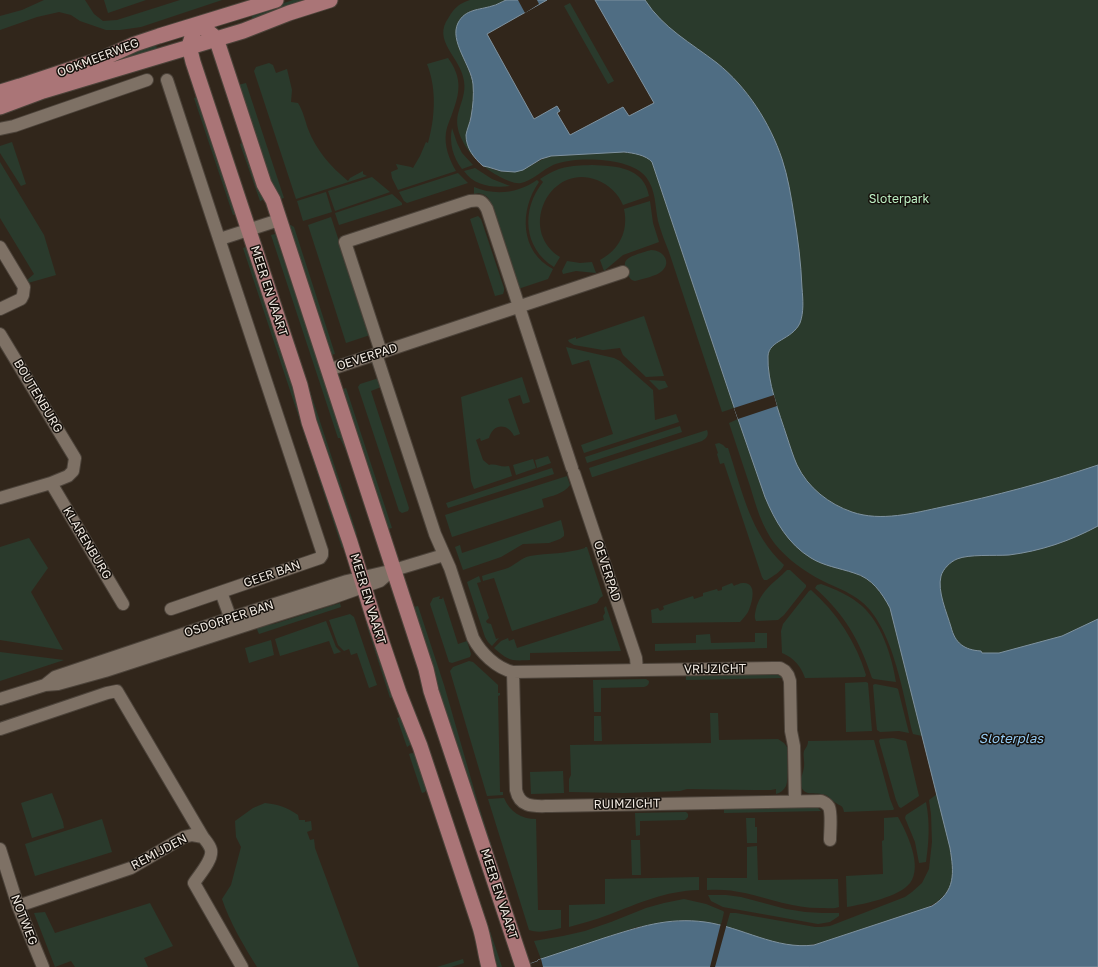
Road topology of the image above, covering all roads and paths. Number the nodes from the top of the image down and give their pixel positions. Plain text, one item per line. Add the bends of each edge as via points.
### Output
1 (276, 0) edge
2 (330, 0) edge
3 (196, 24) junction
4 (216, 38) junction
5 (189, 46) junction
6 (146, 80) dead end
7 (167, 80) dead end
8 (0, 92) edge
9 (0, 107) edge
10 (0, 130) edge
11 (279, 220) junction
12 (249, 230) junction
13 (220, 239) junction
14 (0, 247) edge
15 (623, 272) dead end
16 (519, 307) junction
17 (0, 309) edge
18 (0, 334) edge
19 (379, 353) junction
20 (328, 370) junction
21 (51, 483) junction
22 (0, 498) edge
23 (444, 555) junction
24 (394, 570) junction
25 (362, 582) junction
26 (221, 592) junction
27 (123, 604) dead end
28 (171, 609) dead end
29 (233, 623) junction
30 (102, 667) junction
31 (637, 670) junction
32 (513, 672) junction
33 (117, 691) junction
34 (0, 699) edge
35 (0, 729) edge
36 (795, 801) junction
37 (203, 837) junction
38 (830, 840) dead end
39 (0, 849) edge
40 (18, 906) junction
41 (43, 967) edge
42 (242, 967) edge
43 (489, 967) edge
44 (523, 967) edge

1 - 3 main road, OOKMEERWEG
2 - 4 main road, OOKMEERWEG
3 - 4 main road
3 - 5 main road
3 - 8 main road, OOKMEERWEG
4 - 5 main road, OOKMEERWEG
4 - 11 main road, MEER EN VAART via 264,184 273,200
5 - 9 main road, OOKMEERWEG
5 - 12 main road, MEER EN VAART
6 - 10 street
7 - 13 street
11 - 12 street, MEER EN VAART
11 - 20 main road, MEER EN VAART
12 - 13 street, MEER EN VAART
12 - 25 main road, MEER EN VAART
13 - 26 street, GEER BAN via 322,551 320,558
14 - 17 street via 24,287 21,299
15 - 16 street, OEVERPAD
16 - 19 street, OEVERPAD
16 - 19 street, OEVERPAD via 487,209 480,201 470,201 345,242
16 - 31 street, OEVERPAD via 636,658
18 - 21 street, BOUTENBURG via 75,458 74,471
19 - 20 street, OEVERPAD
19 - 23 street via 435,534
20 - 24 main road, MEER EN VAART
21 - 22 street
21 - 27 street, KLARENBURG
23 - 24 street
23 - 32 street via 478,647 499,666
24 - 25 street, OSDORPER BAN via 380,581
24 - 44 main road, MEER EN VAART
25 - 29 street, OSDORPER BAN via 332,598
25 - 43 main road, MEER EN VAART via 475,909
26 - 28 street, GEER BAN
26 - 29 street
29 - 30 street, OSDORPER BAN
30 - 33 street
30 - 34 street, OSDORPER BAN via 58,684 45,684
31 - 32 street, VRIJZICHT
31 - 36 street, VRIJZICHT via 780,668 785,671 790,686
32 - 36 street, RUIMZICHT via 516,790 517,796 526,805
33 - 35 street
33 - 37 street
36 - 38 street, RUIMZICHT via 826,803 830,813
37 - 40 street, REMIJDEN via 184,837 132,868
37 - 42 street, REMIJDEN via 211,851 210,859 194,883
39 - 40 street, NOTWEG
40 - 41 street, NOTWEG

